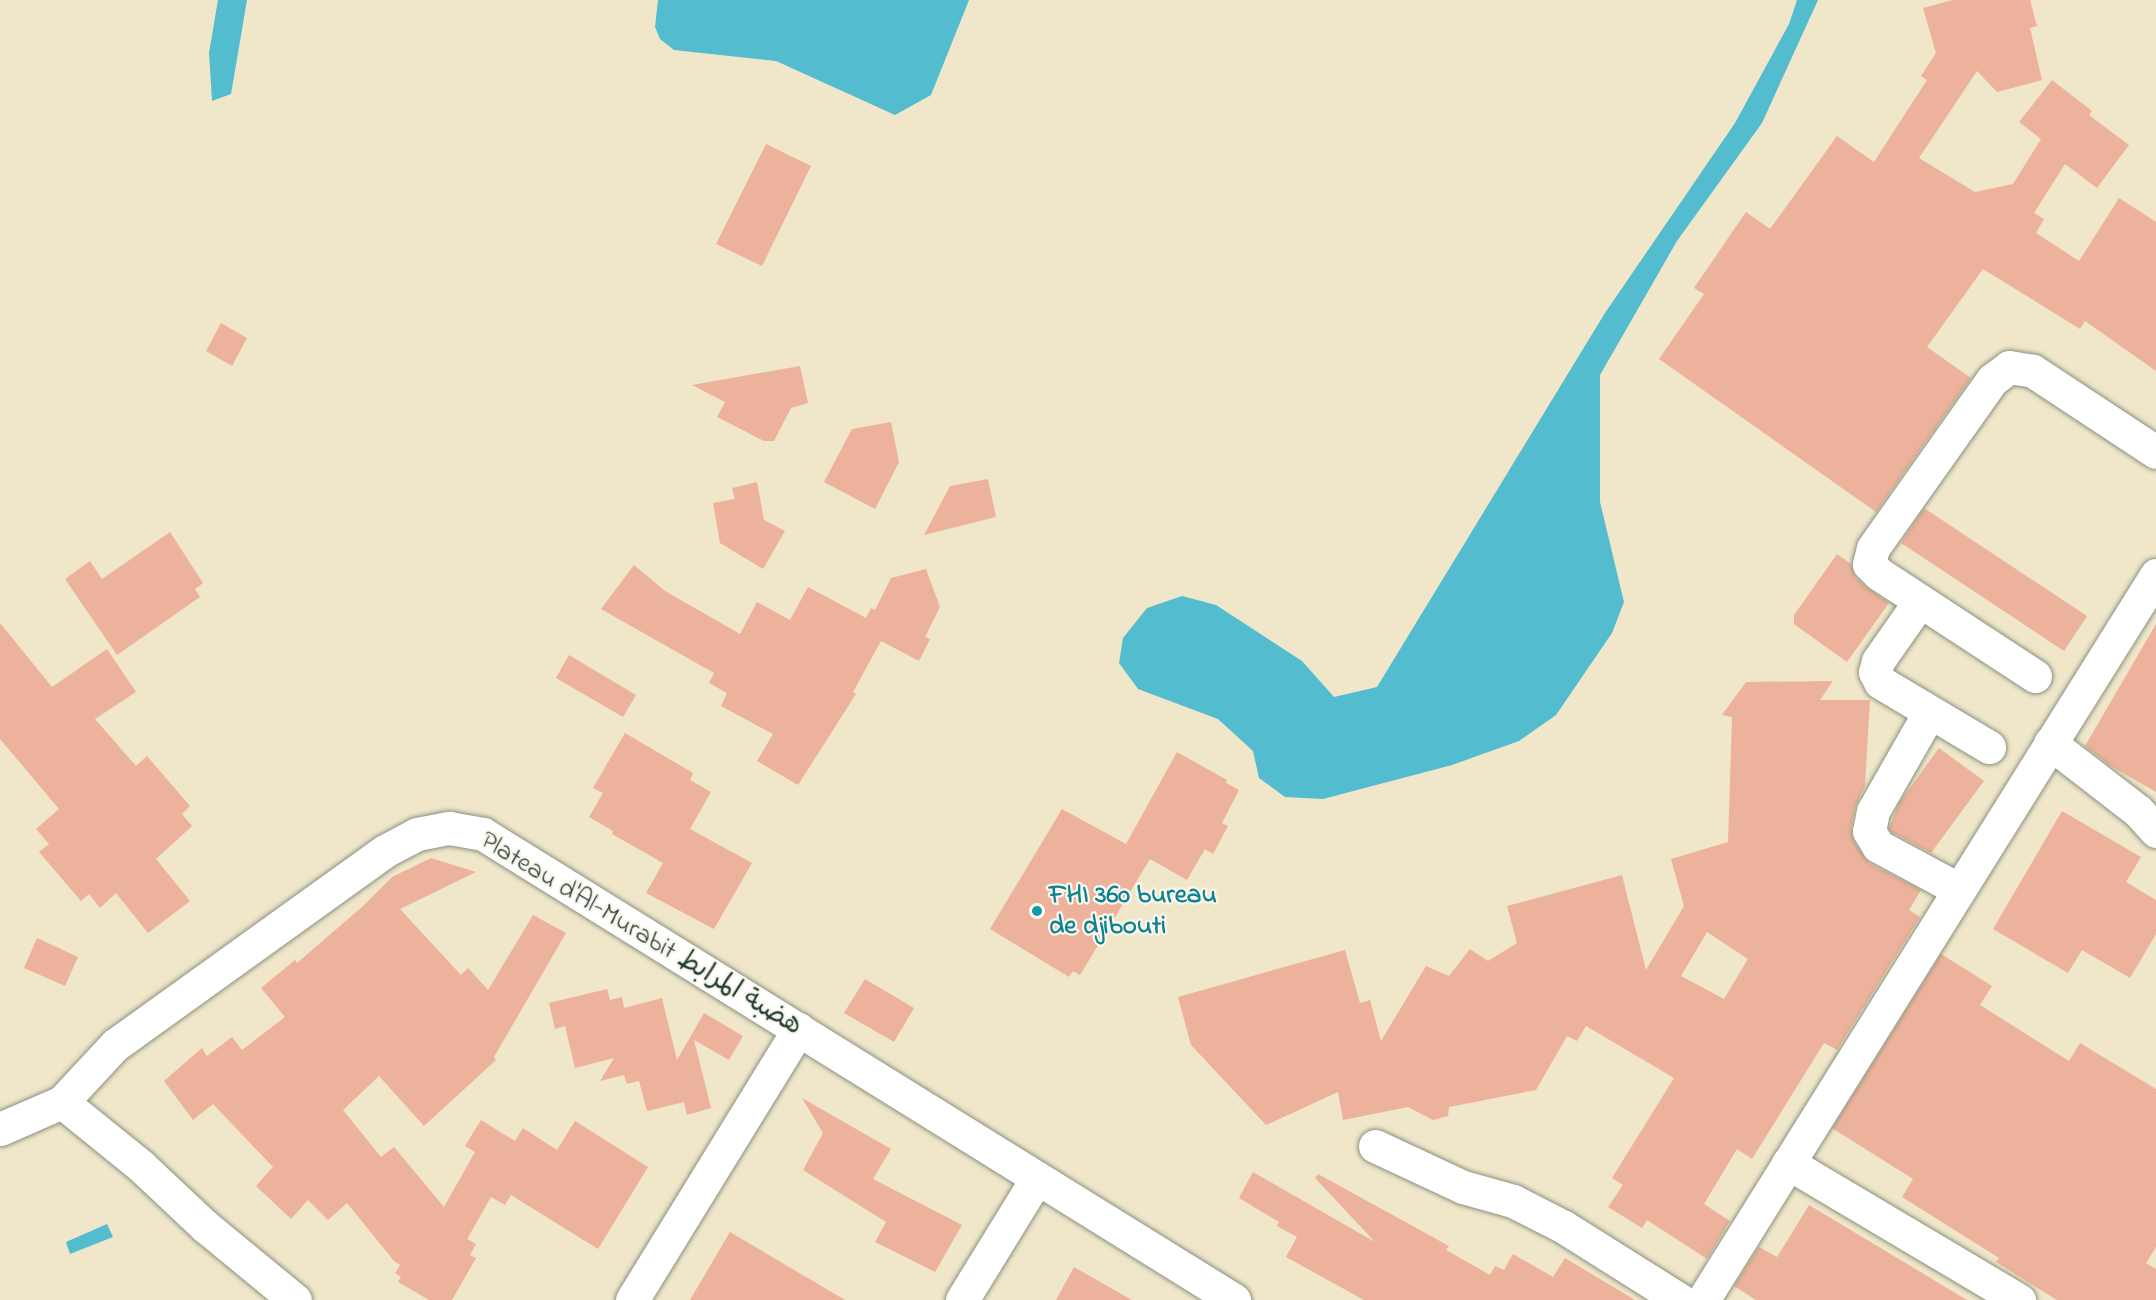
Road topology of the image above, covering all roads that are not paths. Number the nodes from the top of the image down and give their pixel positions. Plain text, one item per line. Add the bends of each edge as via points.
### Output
1 (2156, 452) edge
2 (2156, 574) edge
3 (1920, 601) junction
4 (2035, 676) dead end
5 (1929, 713) junction
6 (2050, 743) junction
7 (1989, 747) dead end
8 (2156, 831) edge
9 (1958, 889) junction
10 (799, 1029) junction
11 (62, 1102) junction
12 (0, 1129) edge
13 (1375, 1146) dead end
14 (1788, 1163) junction
15 (1036, 1178) junction
16 (295, 1300) edge
17 (632, 1300) edge
18 (962, 1300) edge
19 (1233, 1300) edge
20 (1680, 1300) edge
21 (1703, 1300) edge
22 (2019, 1300) edge

1 - 3 street via 2032,370 2009,367 1992,380 1873,548 1869,564
2 - 6 street
3 - 4 street
3 - 5 street via 1878,661 1875,672 1880,682
5 - 7 street
5 - 9 street via 1873,811 1869,831 1878,846
6 - 8 street via 2138,811
6 - 9 street
9 - 14 street
10 - 11 street, Plateau d'Al-Murabit هضبة المرابط via 483,834 449,828 417,834 385,851 116,1045
10 - 15 street, Plateau d'Al-Murabit هضبة المرابط
10 - 17 street
11 - 12 street, Plateau d'Al-Murabit هضبة المرابط
11 - 16 street
13 - 20 street via 1463,1187 1523,1206 1564,1227
14 - 21 street
14 - 22 street
15 - 18 street
15 - 19 street, Plateau d'Al-Murabit هضبة المرابط

